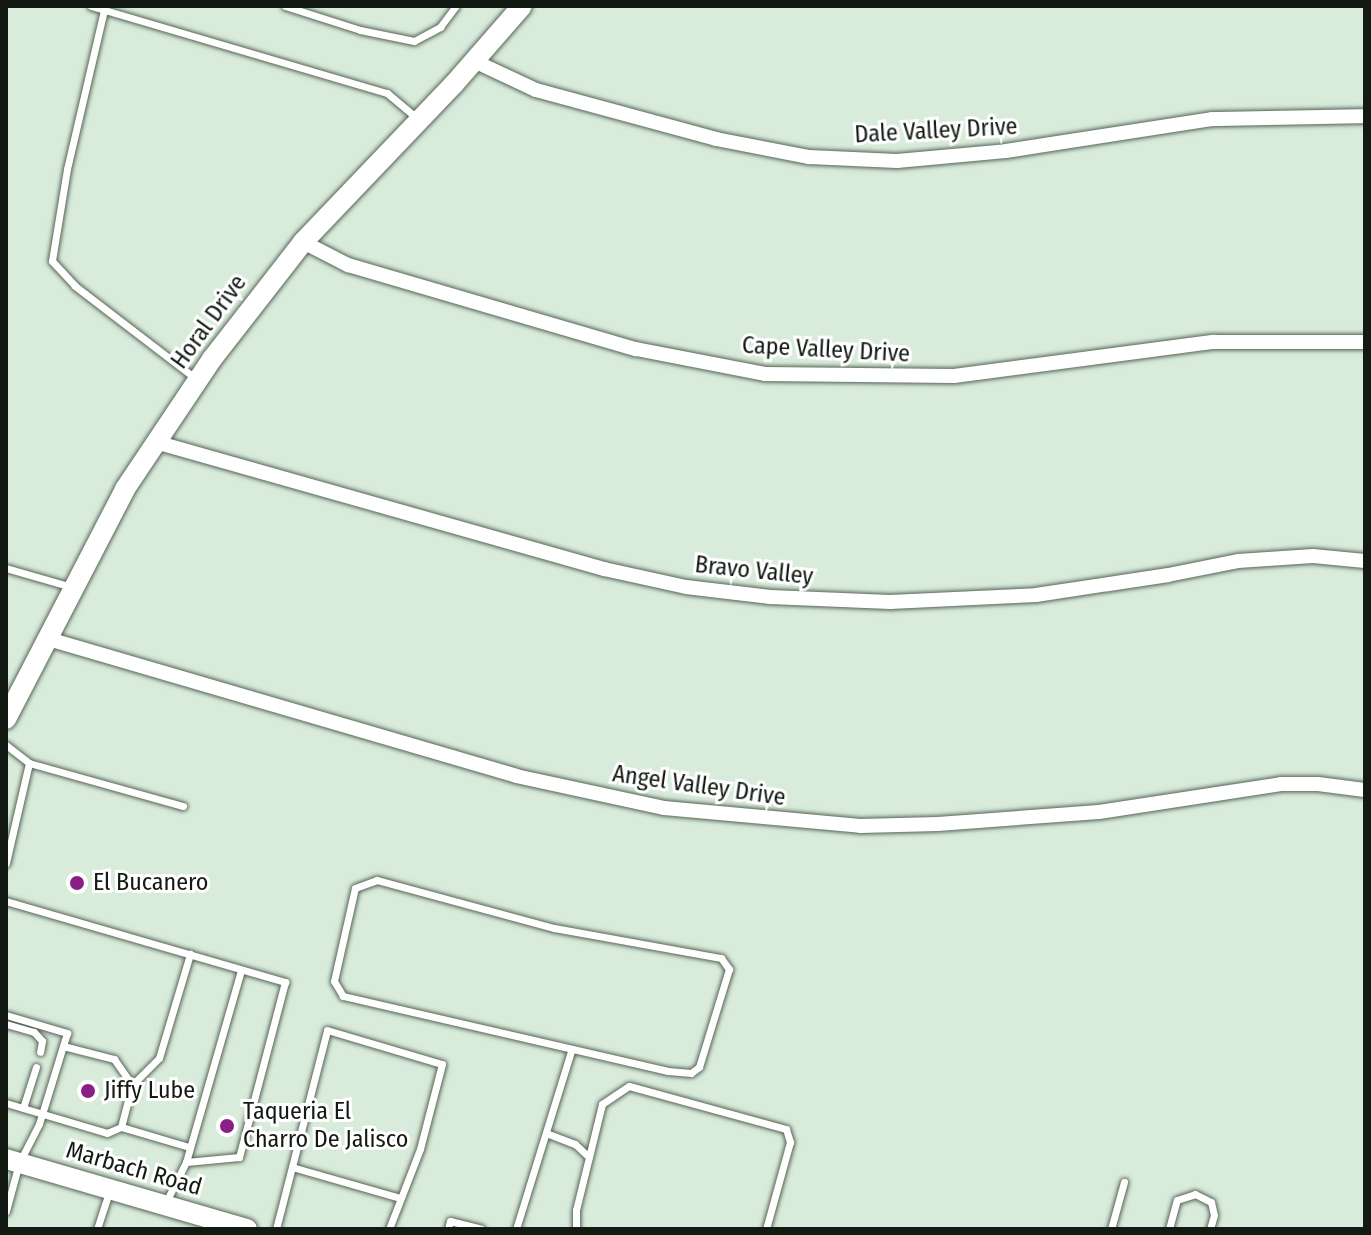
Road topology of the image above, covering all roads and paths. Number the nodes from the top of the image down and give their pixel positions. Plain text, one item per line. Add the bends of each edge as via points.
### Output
1 (91, 6) edge
2 (285, 6) edge
3 (456, 6) edge
4 (522, 6) edge
5 (104, 10) junction
6 (474, 61) junction
7 (1365, 116) edge
8 (419, 120) junction
9 (303, 242) junction
10 (1365, 342) edge
11 (197, 380) junction
12 (155, 442) junction
13 (1365, 561) edge
14 (6, 568) edge
15 (72, 587) junction
16 (45, 638) junction
17 (11, 697) edge
18 (6, 719) edge
19 (6, 745) edge
20 (29, 763) junction
21 (1365, 790) edge
22 (183, 806) dead end
23 (6, 863) edge
24 (6, 901) edge
25 (190, 954) junction
26 (241, 970) junction
27 (6, 1015) edge
28 (6, 1024) edge
29 (63, 1046) junction
30 (571, 1051) junction
31 (40, 1052) dead end
32 (36, 1067) dead end
33 (132, 1085) junction
34 (6, 1103) edge
35 (23, 1108) junction
36 (42, 1113) junction
37 (121, 1127) junction
38 (546, 1133) junction
39 (189, 1147) junction
40 (589, 1157) junction
41 (13, 1161) edge
42 (186, 1162) junction
43 (292, 1167) junction
44 (1124, 1182) dead end
45 (110, 1188) junction
46 (400, 1198) junction
47 (165, 1204) junction
48 (6, 1211) edge
49 (243, 1228) edge
50 (97, 1229) edge
51 (276, 1229) edge
52 (389, 1229) edge
53 (448, 1229) edge
54 (481, 1229) edge
55 (516, 1229) edge
56 (576, 1229) edge
57 (766, 1229) edge
58 (1111, 1229) edge
59 (1169, 1229) edge
60 (1210, 1229) edge

1 - 5 lane
2 - 3 lane via 414,41 440,27
4 - 6 street, Horal Drive
5 - 8 lane via 387,93
5 - 11 lane via 52,261 75,286
6 - 7 street, Dale Valley Drive via 536,90 716,139 809,157 897,161 1006,151 1212,119
6 - 8 street, Horal Drive
8 - 9 street, Horal Drive
9 - 10 street, Cape Valley Drive via 348,265 636,349 765,374 954,376 1214,342
9 - 11 street, Horal Drive
11 - 12 street, Horal Drive
12 - 13 street, Bravo Valley via 604,569 686,587 770,597 890,602 1036,595 1238,561 1313,556
12 - 15 street, Horal Drive
14 - 15 lane
15 - 16 street, Horal Drive
16 - 17 street, Horal Drive
16 - 21 street, Angel Valley Drive via 516,776 664,808 860,826 922,825 1099,812 1281,784
17 - 18 street, Horal Drive
19 - 20 lane
20 - 22 lane
20 - 23 lane
24 - 25 lane
25 - 26 lane
25 - 33 lane via 159,1058
26 - 39 lane
26 - 42 lane via 285,982 239,1157
27 - 29 lane via 67,1033
28 - 31 lane via 34,1032 42,1041
29 - 33 lane via 114,1059
29 - 36 lane
30 - 30 lane via 691,1073 699,1067 729,969 710,954 554,928 377,880 355,888 334,981 343,996
30 - 38 lane
32 - 35 lane
33 - 37 lane
34 - 35 lane
35 - 36 lane
36 - 37 lane via 107,1133
36 - 41 lane
37 - 39 lane
38 - 40 lane via 575,1144
38 - 55 lane
39 - 42 lane
40 - 56 lane
40 - 57 lane via 602,1104 629,1086 786,1129 790,1142
41 - 45 street, Marbach Road
41 - 48 lane
42 - 47 lane
43 - 46 lane
43 - 46 lane via 327,1030 442,1064 420,1149
43 - 51 lane
44 - 58 lane
45 - 47 street, Marbach Road
45 - 50 lane
46 - 52 lane
47 - 49 street, Marbach Road
53 - 54 lane via 450,1221
59 - 60 lane via 1177,1200 1195,1194 1211,1202

